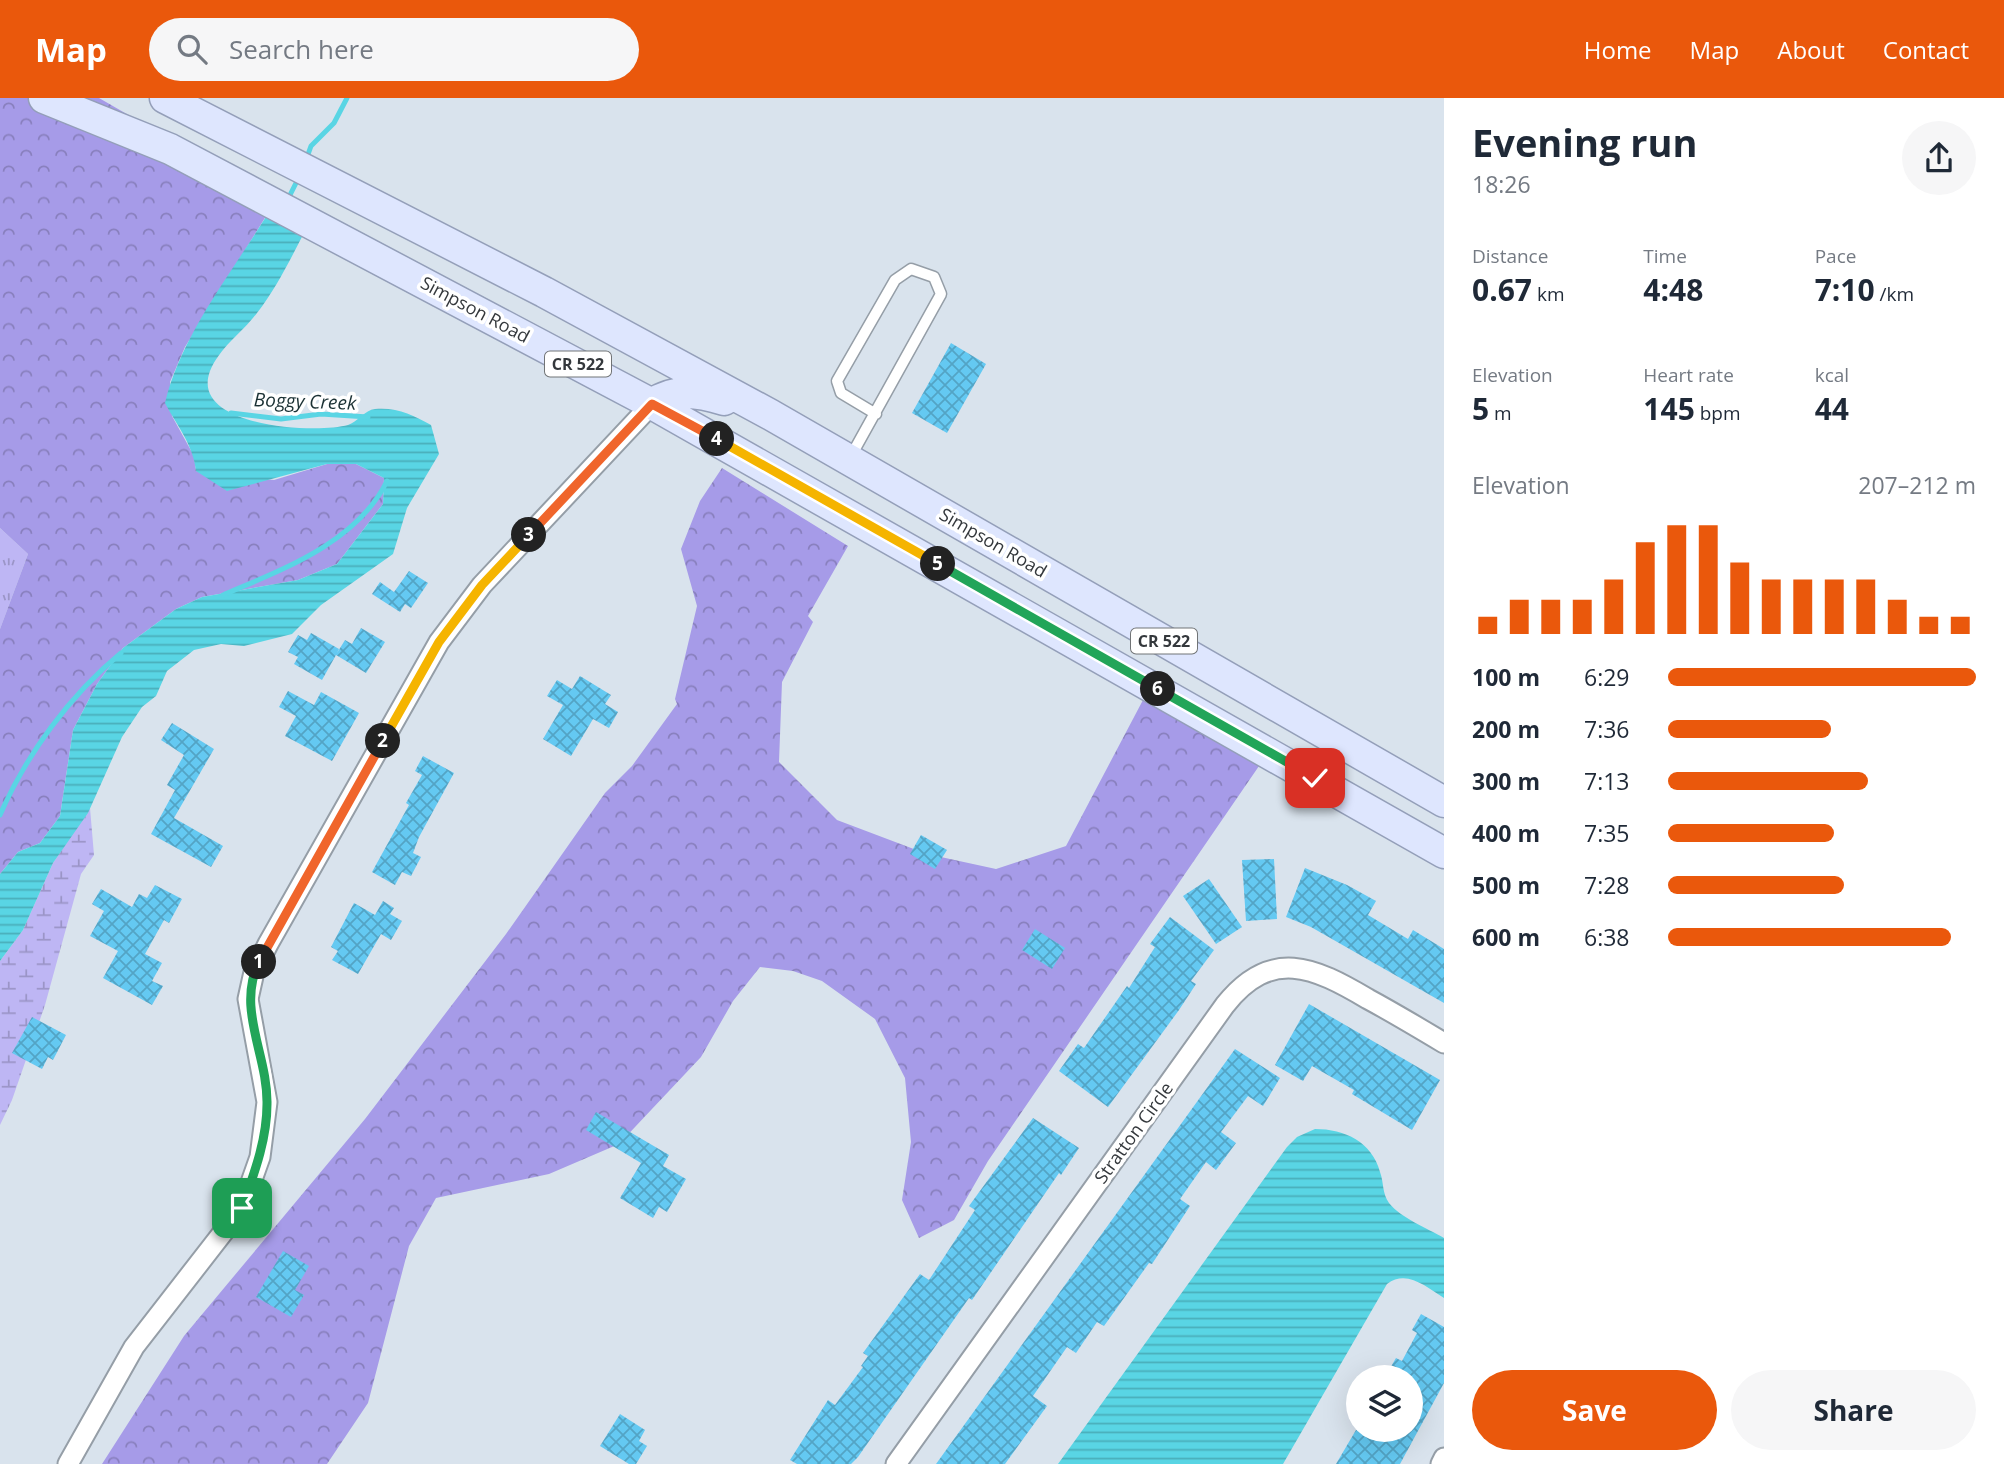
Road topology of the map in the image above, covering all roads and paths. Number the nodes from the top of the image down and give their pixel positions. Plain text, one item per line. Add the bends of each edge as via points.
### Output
1 (44, 98) edge
2 (165, 98) edge
3 (652, 404) junction
4 (876, 414) junction
5 (771, 415) junction
6 (849, 459) junction
7 (1046, 573) junction
8 (966, 580) junction
9 (1444, 802) edge
10 (1444, 853) edge
11 (1444, 1043) edge
12 (1444, 1458) edge
13 (68, 1464) edge
14 (896, 1464) edge
15 (1440, 1464) edge

1 - 3 main road, Simpson Road / CR 522 via 142,135
2 - 5 main road, Simpson Road / CR 522 via 544,292
3 - 5 main road via 665,395 703,394
3 - 8 main road, Simpson Road / CR 522
3 - 13 street via 482,585 439,642 268,944 254,972 248,999 267,1102 260,1157 242,1208 134,1347
4 - 4 lane via 941,294 934,277 911,269 895,280 837,381 841,393
4 - 6 lane
5 - 6 main road, Simpson Road / CR 522
6 - 7 main road, Simpson Road / CR 522
7 - 8 main road via 1030,590 1019,592
7 - 9 main road, Simpson Road / CR 522
8 - 10 main road, Simpson Road / CR 522
11 - 14 street, Stratton Circle via 1336,980 1308,969 1278,969 1245,984 1225,1005
12 - 15 street

